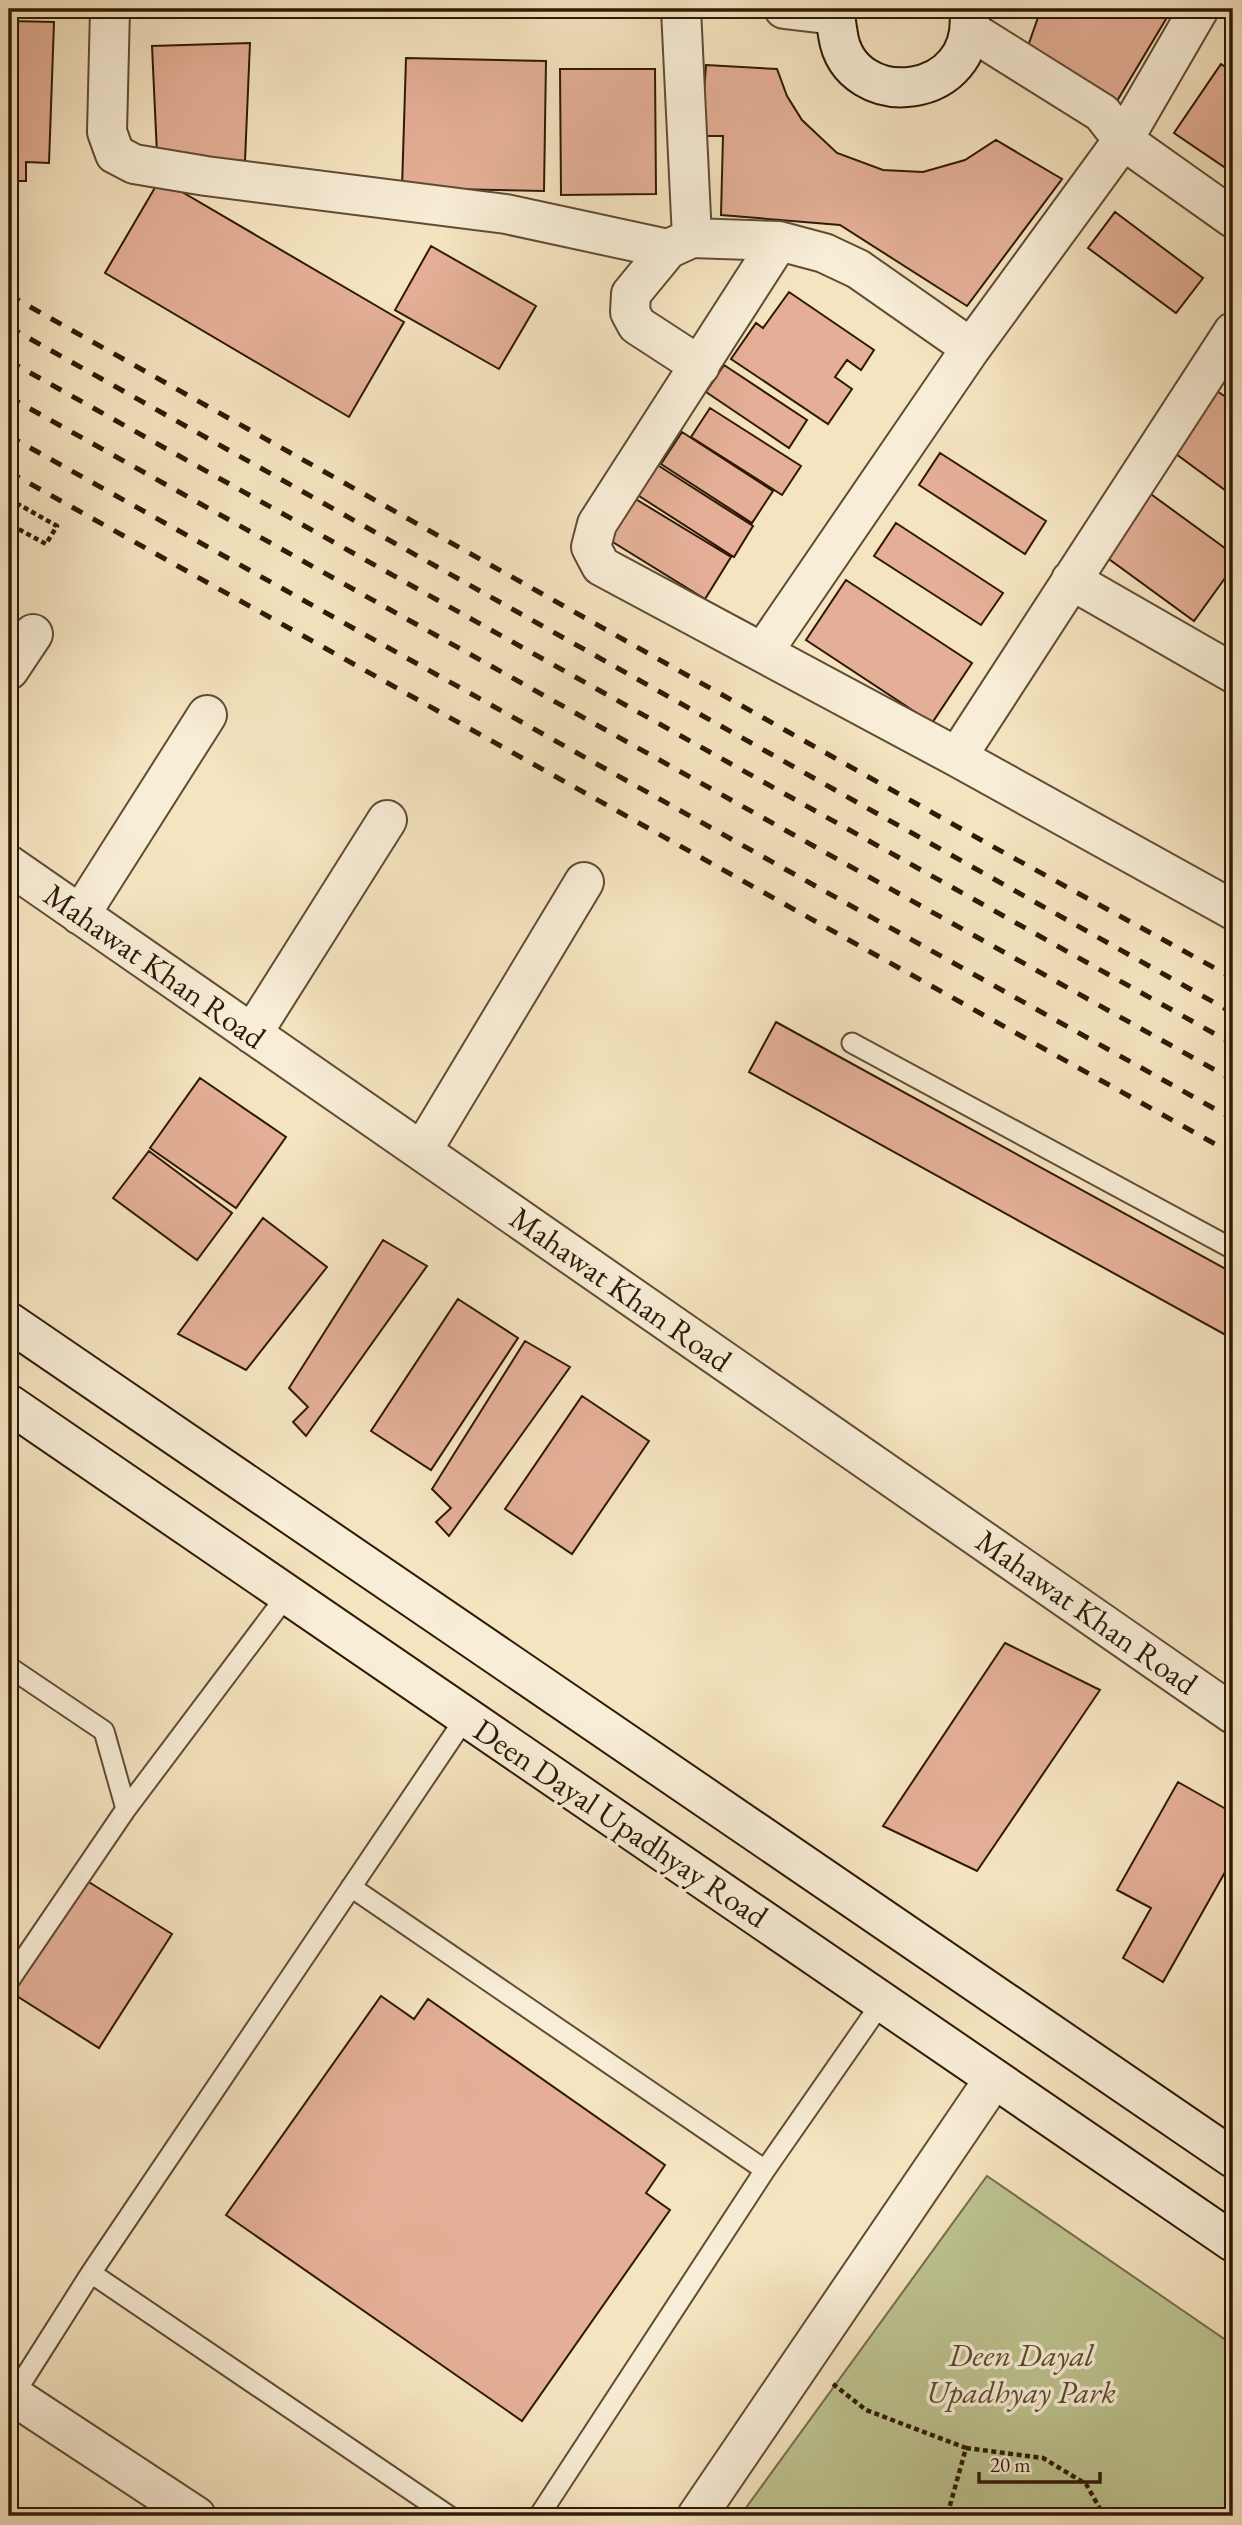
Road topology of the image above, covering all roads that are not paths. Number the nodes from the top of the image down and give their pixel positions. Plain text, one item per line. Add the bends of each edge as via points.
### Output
1 (110, 9) edge
2 (681, 9) edge
3 (784, 9) edge
4 (1199, 9) edge
5 (836, 12) edge
6 (967, 32) edge
7 (1123, 140) junction
8 (1233, 218) edge
9 (779, 241) junction
10 (680, 243) junction
11 (1233, 332) edge
12 (971, 348) junction
13 (700, 366) junction
14 (1071, 580) junction
15 (33, 634) dead end
16 (763, 652) junction
17 (9, 670) edge
18 (1233, 673) edge
19 (207, 715) dead end
20 (957, 757) junction
21 (387, 820) dead end
22 (9, 865) edge
23 (584, 882) dead end
24 (1233, 911) edge
25 (80, 915) junction
26 (252, 1034) junction
27 (852, 1043) dead end
28 (422, 1151) junction
29 (1233, 1249) edge
30 (9, 1322) edge
31 (9, 1404) edge
32 (287, 1595) junction
33 (9, 1667) edge
34 (1233, 1714) edge
35 (466, 1717) junction
36 (126, 1809) junction
37 (351, 1887) junction
38 (9, 1981) edge
39 (881, 2002) junction
40 (994, 2079) junction
41 (1233, 2158) edge
42 (765, 2170) junction
43 (1233, 2242) edge
44 (91, 2273) junction
45 (11, 2395) edge
46 (196, 2516) edge
47 (449, 2516) edge
48 (538, 2516) edge
49 (697, 2516) edge

1 - 10 street via 107,132 116,154 134,164 506,214
2 - 10 street
3 - 5 street
4 - 7 street
5 - 6 street via 840,46 855,69 874,82 900,89 926,85 950,70
6 - 7 street via 1102,113
7 - 8 street
7 - 12 street
9 - 10 street
9 - 12 street via 824,253 858,269
9 - 13 street
10 - 13 street via 631,294 630,312 637,325
11 - 14 street
12 - 16 street
13 - 16 street via 597,524 591,547 600,566
14 - 18 street
14 - 20 street
15 - 17 street
16 - 20 street
19 - 25 street
20 - 24 street
21 - 26 street
22 - 25 street, Mahawat Khan Road
23 - 28 street
25 - 26 street, Mahawat Khan Road
26 - 28 street, Mahawat Khan Road
27 - 29 lane
28 - 34 street, Mahawat Khan Road
30 - 41 street
31 - 32 street, Deen Dayal Upadhyay Road
32 - 35 street, Deen Dayal Upadhyay Road
32 - 36 lane
33 - 36 lane via 104,1731
35 - 37 lane
35 - 39 street, Deen Dayal Upadhyay Road
36 - 38 lane
37 - 42 lane
37 - 44 lane
39 - 40 street, Deen Dayal Upadhyay Road
39 - 42 lane
40 - 43 street, Deen Dayal Upadhyay Road
40 - 49 street
42 - 48 lane
44 - 45 lane
44 - 47 lane
45 - 46 street

